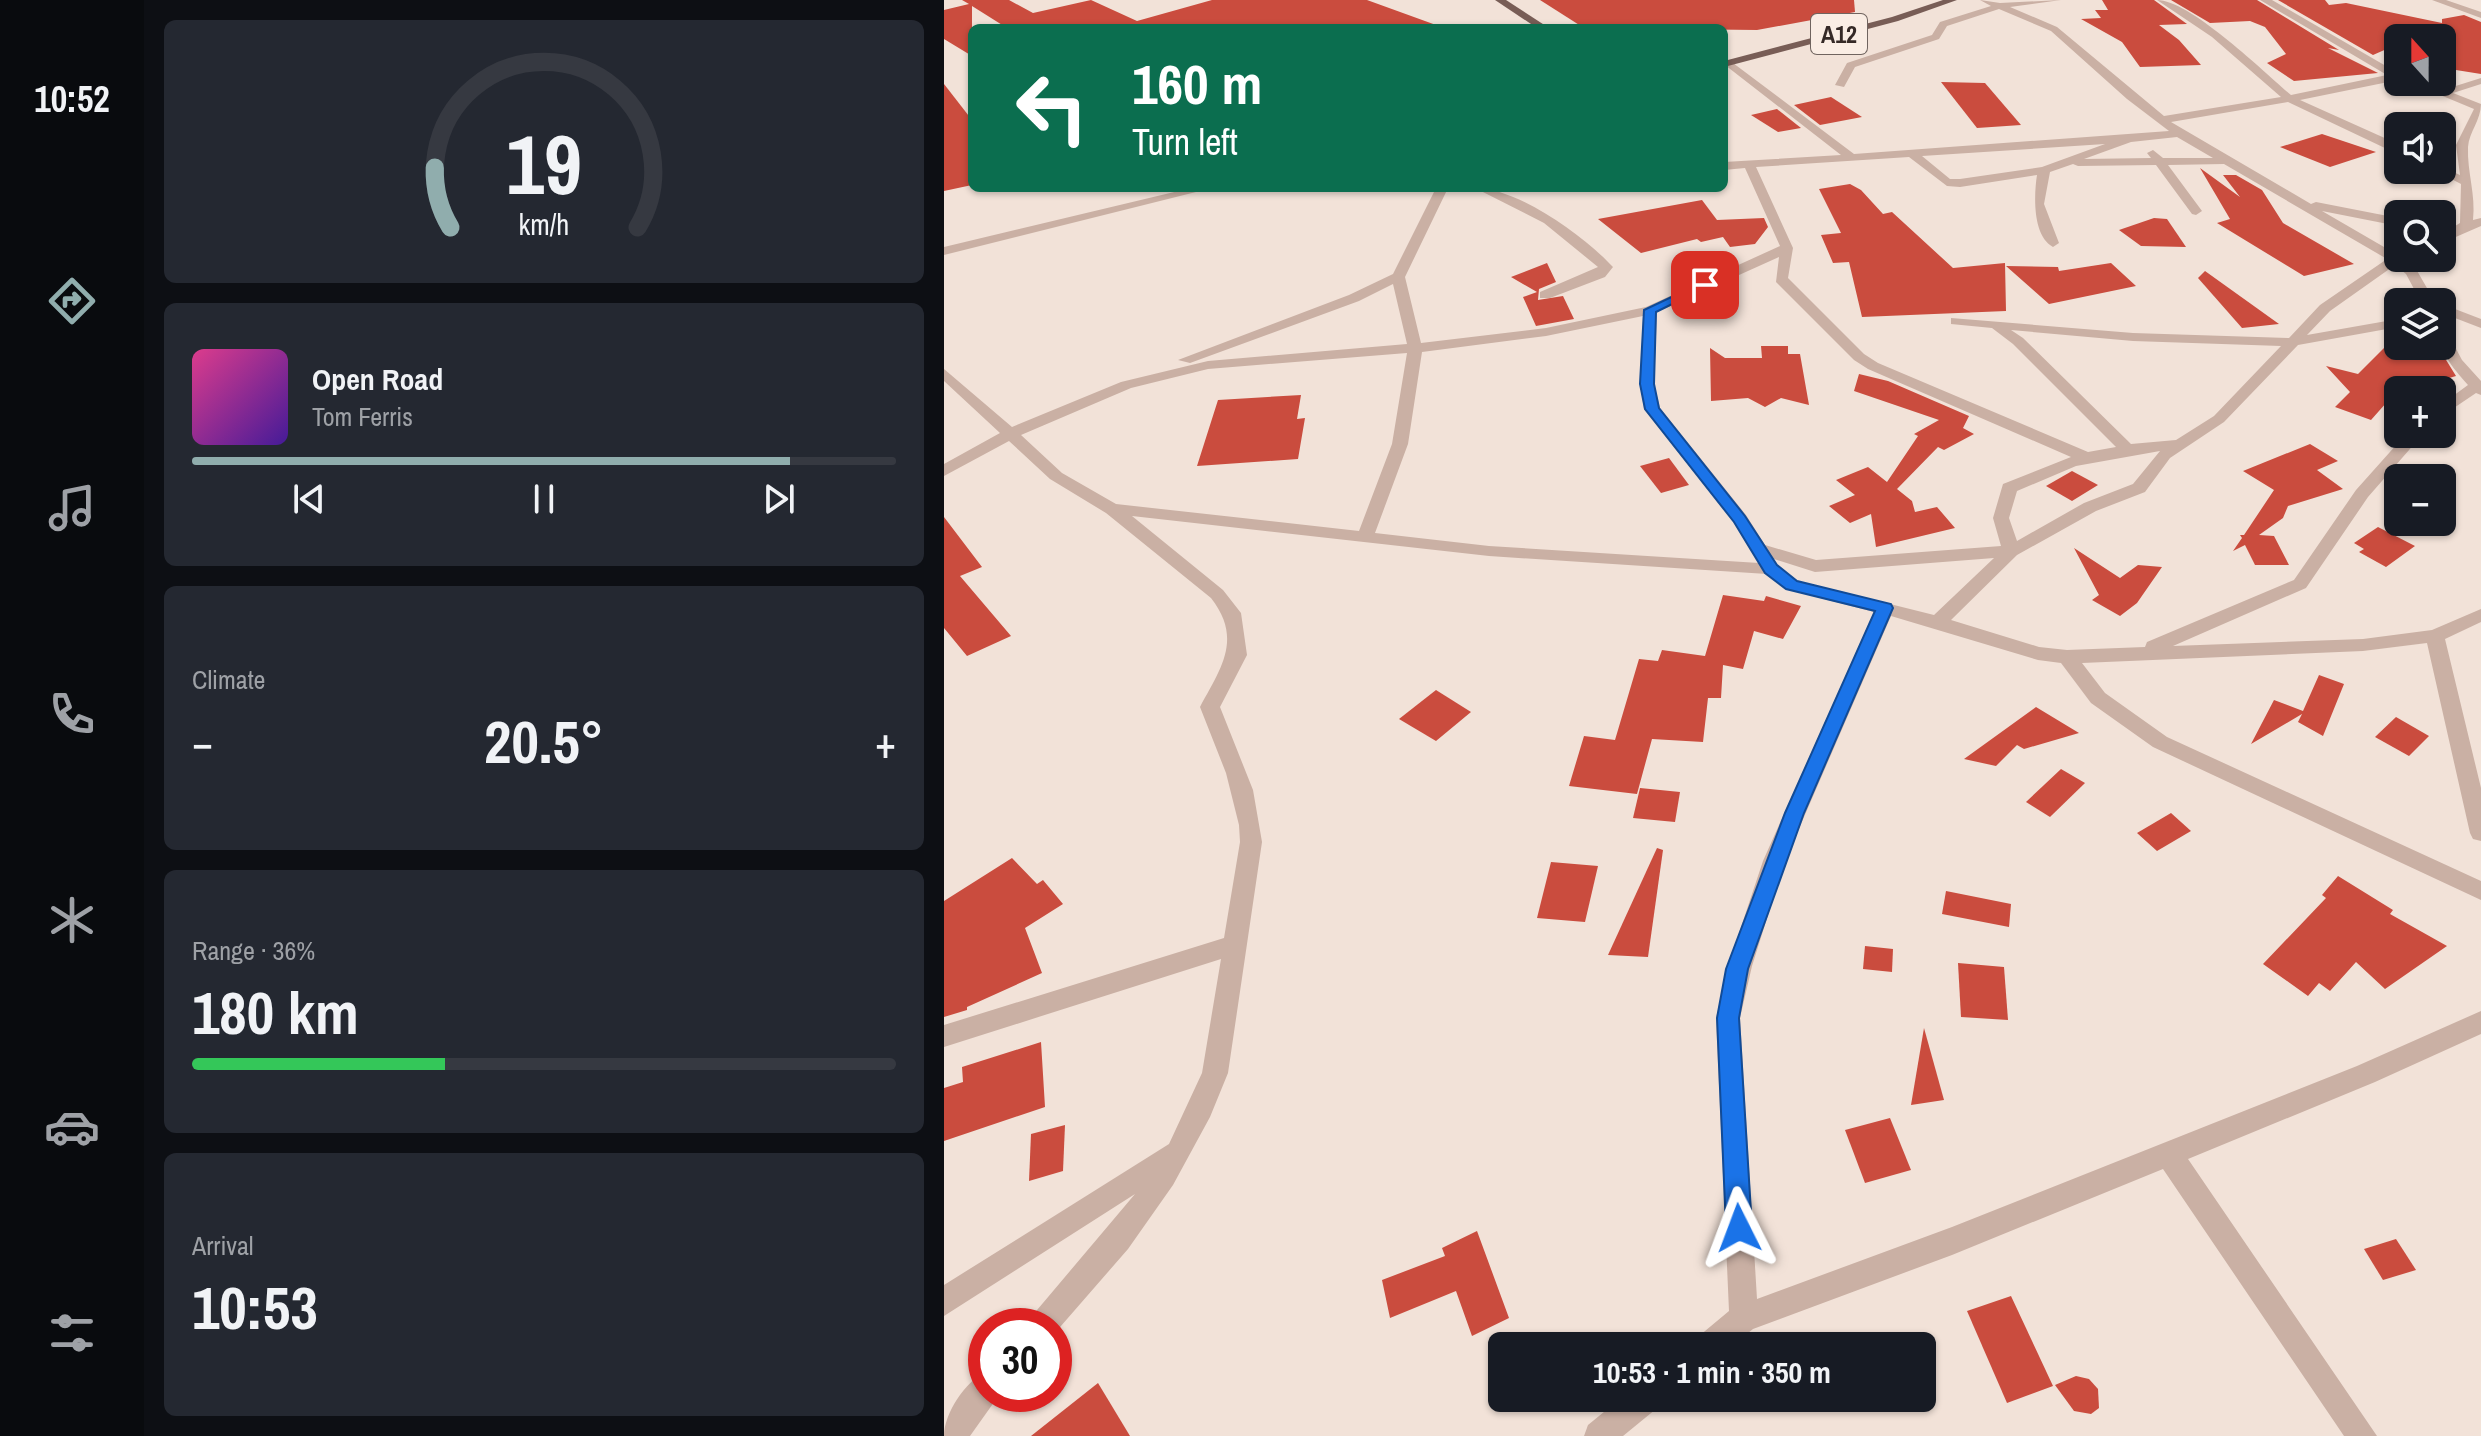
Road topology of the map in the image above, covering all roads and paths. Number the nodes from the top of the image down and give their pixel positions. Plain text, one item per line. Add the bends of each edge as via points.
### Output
1 (1500, 0) edge
2 (1952, 0) edge
3 (1985, 0) edge
4 (2056, 0) edge
5 (2162, 0) edge
6 (2265, 0) edge
7 (2437, 0) edge
8 (2450, 3) junction
9 (2481, 3) edge
10 (2003, 5) junction
11 (2481, 15) edge
12 (1538, 24) edge
13 (1728, 62) edge
14 (1728, 65) edge
15 (2384, 69) edge
16 (2384, 79) edge
17 (2481, 81) edge
18 (1840, 85) dead end
19 (2456, 89) edge
20 (2455, 96) edge
21 (2289, 99) junction
22 (2481, 108) edge
23 (2162, 120) junction
24 (2179, 133) junction
25 (2135, 138) junction
26 (2384, 143) edge
27 (1911, 153) junction
28 (1851, 157) junction
29 (2228, 161) junction
30 (2160, 162) junction
31 (2066, 163) junction
32 (1749, 164) junction
33 (1728, 166) edge
34 (2044, 170) junction
35 (2456, 177) edge
36 (2466, 182) junction
37 (1189, 192) edge
38 (1440, 192) edge
39 (1489, 192) edge
40 (2304, 204) junction
41 (2475, 204) edge
42 (2196, 211) dead end
43 (2384, 219) edge
44 (2481, 222) edge
45 (2466, 225) junction
46 (2456, 230) edge
47 (2053, 243) dead end
48 (1787, 248) junction
49 (944, 251) edge
50 (2384, 252) edge
51 (2384, 267) edge
52 (2411, 272) edge
53 (1398, 277) junction
54 (2420, 288) edge
55 (1545, 295) dead end
56 (1650, 310) junction
57 (2456, 314) edge
58 (1956, 321) dead end
59 (2481, 324) edge
60 (2384, 325) edge
61 (1996, 327) junction
62 (2291, 342) junction
63 (1415, 348) junction
64 (2455, 360) edge
65 (948, 381) edge
66 (1126, 385) junction
67 (2479, 388) edge
68 (2456, 402) edge
69 (1010, 434) junction
70 (2179, 445) junction
71 (2125, 447) junction
72 (2403, 448) edge
73 (2085, 457) junction
74 (944, 471) edge
75 (1112, 509) junction
76 (1365, 538) junction
77 (1760, 549) junction
78 (2011, 551) junction
79 (1771, 569) junction
80 (1885, 608) junction
81 (2481, 615) edge
82 (1938, 622) junction
83 (2435, 636) junction
84 (2139, 653) junction
85 (2067, 657) junction
86 (2481, 833) edge
87 (2481, 891) edge
88 (1233, 945) junction
89 (2481, 1022) edge
90 (944, 1036) edge
91 (1182, 1148) junction
92 (2168, 1153) junction
93 (944, 1302) edge
94 (1058, 1308) edge
95 (1744, 1318) junction
96 (1726, 1332) edge
97 (969, 1412) edge
98 (1628, 1412) edge
99 (952, 1436) edge
100 (1599, 1436) edge
101 (2362, 1436) edge

1 - 12 main road
2 - 13 main road, A12
3 - 10 street
4 - 10 street
5 - 21 street via 2215,35
6 - 15 street
7 - 8 street
8 - 9 street
8 - 11 street
10 - 18 street via 1943,24 1936,37 1851,65
10 - 23 street via 2054,29
14 - 28 street
16 - 21 street
17 - 19 street
20 - 22 street
21 - 23 street
21 - 26 street
22 - 36 street via 2457,145
23 - 24 street
24 - 25 street
24 - 29 street
25 - 27 street
25 - 30 street
25 - 31 street
27 - 28 street
27 - 34 street via 1953,183
28 - 32 street
29 - 30 street
29 - 40 street
30 - 31 street
30 - 42 street
31 - 34 street
32 - 33 street
32 - 48 street
34 - 47 street via 2038,204
35 - 36 street
36 - 41 street
37 - 49 street
38 - 53 street
39 - 55 street via 1548,220 1606,267
40 - 43 street
40 - 50 street
41 - 45 street
44 - 45 street
45 - 46 street
48 - 56 street
48 - 73 street via 1781,279 1859,357
51 - 62 street via 2343,293
52 - 54 street
53 - 63 street
53 - 66 street
56 - 63 street via 1524,336
56 - 77 street via 1647,384 1652,409
57 - 59 street
58 - 61 street
60 - 62 street
61 - 62 street
61 - 71 street via 2018,341
62 - 70 street via 2219,419
63 - 66 street via 1208,365
63 - 76 street via 1400,444
64 - 67 street
65 - 69 street
66 - 69 street
67 - 68 street
69 - 74 street
69 - 75 street via 1056,476
70 - 71 street
70 - 78 street via 2164,455 2139,488 2090,507
71 - 73 street
72 - 84 street via 2362,494 2300,584
73 - 78 street via 2040,471 2009,488 2001,518
75 - 76 street
75 - 88 street via 1217,594 1232,613 1237,655 1210,707 1252,821
76 - 79 street
77 - 78 street via 1815,566
77 - 79 street
78 - 82 street
79 - 80 street via 1792,585
80 - 82 street
80 - 95 street via 1794,813 1737,969 1728,1018
81 - 83 street
82 - 85 street
83 - 84 street via 2363,645
83 - 86 street
84 - 85 street
85 - 87 street via 2098,698 2160,742
88 - 90 street
88 - 91 street via 1215,1073
89 - 92 street
91 - 93 street
91 - 94 street via 1103,1259
92 - 95 street
92 - 101 street
95 - 96 street
97 - 99 street
98 - 100 street

